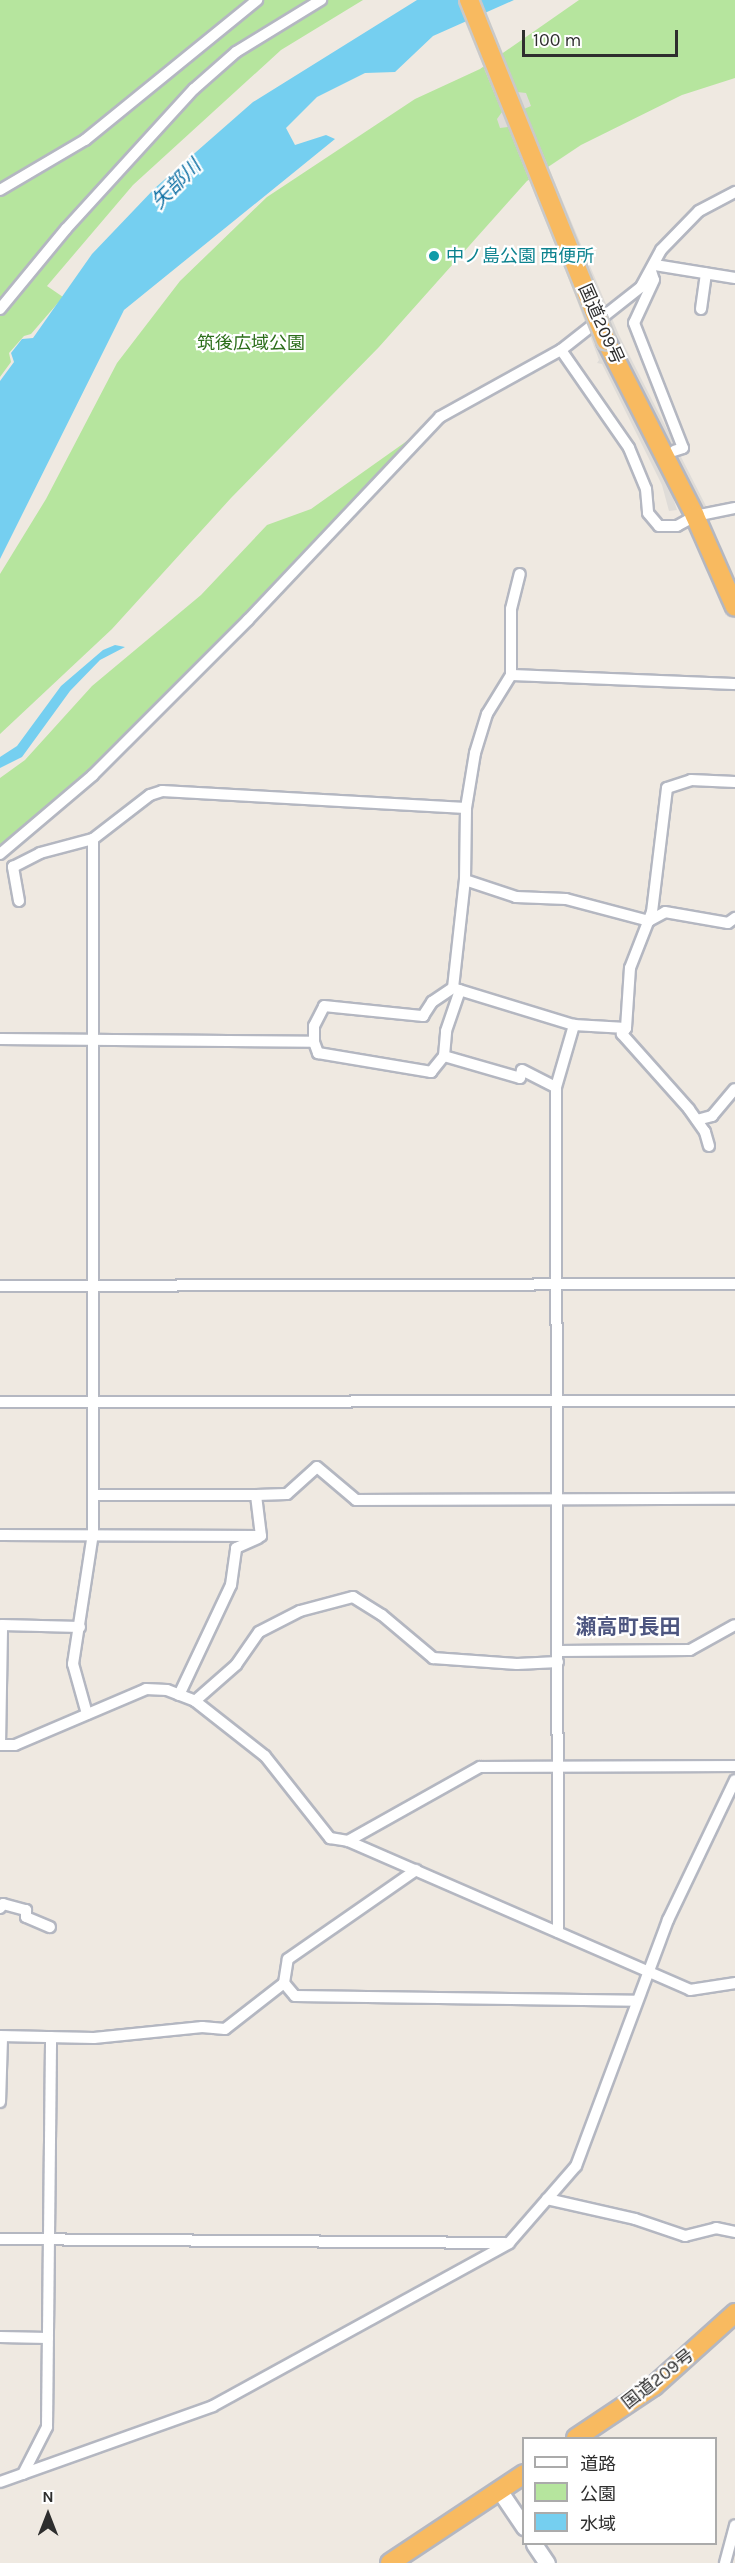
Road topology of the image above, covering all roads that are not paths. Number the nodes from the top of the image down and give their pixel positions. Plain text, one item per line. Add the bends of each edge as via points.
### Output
1 (257, 0) edge
2 (321, 0) edge
3 (469, 0) edge
4 (0, 190) edge
5 (735, 192) edge
6 (653, 268) junction
7 (706, 273) junction
8 (735, 278) edge
9 (0, 309) edge
10 (701, 309) dead end
11 (561, 350) junction
12 (674, 451) dead end
13 (735, 508) edge
14 (695, 516) junction
15 (520, 574) dead end
16 (735, 607) edge
17 (511, 675) junction
18 (735, 684) edge
19 (735, 782) edge
20 (466, 808) junction
21 (93, 839) junction
22 (0, 854) edge
23 (465, 880) junction
24 (19, 901) dead end
25 (735, 918) edge
26 (649, 921) junction
27 (457, 989) junction
28 (574, 1025) junction
29 (626, 1028) junction
30 (0, 1039) edge
31 (91, 1040) junction
32 (314, 1042) junction
33 (444, 1056) junction
34 (556, 1087) junction
35 (735, 1089) edge
36 (697, 1120) junction
37 (709, 1146) dead end
38 (557, 1284) junction
39 (735, 1284) edge
40 (0, 1286) edge
41 (93, 1286) junction
42 (557, 1401) junction
43 (735, 1401) edge
44 (0, 1402) edge
45 (94, 1402) junction
46 (93, 1495) junction
47 (256, 1495) junction
48 (735, 1500) edge
49 (558, 1501) junction
50 (93, 1534) junction
51 (0, 1535) edge
52 (261, 1536) junction
53 (735, 1625) edge
54 (80, 1628) junction
55 (558, 1657) junction
56 (179, 1695) junction
57 (195, 1701) junction
58 (87, 1714) junction
59 (0, 1745) edge
60 (735, 1766) edge
61 (558, 1768) junction
62 (735, 1780) edge
63 (348, 1841) junction
64 (416, 1870) junction
65 (0, 1908) edge
66 (50, 1927) dead end
67 (558, 1932) junction
68 (649, 1973) junction
69 (284, 1983) junction
70 (735, 1983) edge
71 (637, 2001) junction
72 (1, 2037) edge
73 (51, 2037) junction
74 (0, 2102) edge
75 (547, 2199) junction
76 (735, 2232) edge
77 (0, 2239) edge
78 (49, 2240) junction
79 (509, 2243) junction
80 (735, 2313) edge
81 (0, 2337) edge
82 (48, 2338) junction
83 (579, 2437) edge
84 (23, 2474) junction
85 (522, 2475) edge
86 (0, 2482) edge
87 (499, 2490) junction
88 (522, 2524) edge
89 (735, 2525) edge
90 (535, 2545) edge
91 (390, 2563) edge
92 (548, 2563) edge
93 (725, 2563) edge

1 - 4 street via 86,140
2 - 9 street via 236,52 172,110
3 - 14 highway, 国道209号, bridge via 606,341
5 - 6 street via 699,212 661,250
6 - 7 street
6 - 11 street via 641,287
6 - 12 street via 654,280 634,323 683,448
7 - 8 street
7 - 10 street
11 - 14 street via 629,448 646,489 648,513 659,526 677,525
11 - 22 street via 440,417 248,620 109,759
13 - 14 street
14 - 16 highway, 国道209号
15 - 17 street via 511,609
17 - 18 street
17 - 20 street via 500,688 482,727
19 - 26 street via 691,780 667,788
20 - 21 street via 162,791 150,795
20 - 23 street
21 - 24 street via 40,853 13,867
21 - 31 street
23 - 26 street via 516,897 566,899
23 - 27 street
25 - 26 street via 728,923 665,912
26 - 29 street via 630,968
27 - 28 street
27 - 32 street via 432,1002 423,1017 324,1006 314,1026
27 - 33 street
28 - 29 street
28 - 34 street
29 - 36 street via 622,1034
30 - 31 street
31 - 32 street
31 - 41 street
32 - 33 street via 318,1053 431,1072
33 - 34 street via 520,1078 522,1070
34 - 38 street
35 - 36 street via 712,1116
36 - 37 street
38 - 39 street
38 - 41 street
38 - 42 street
40 - 41 street
41 - 45 street
42 - 43 street
42 - 45 street
42 - 49 street
44 - 45 street
45 - 46 street
46 - 47 street
46 - 50 street
47 - 49 street via 287,1494 317,1467 357,1500
47 - 52 street
48 - 49 street
49 - 55 street
50 - 51 street
50 - 52 street via 139,1539
50 - 54 street
52 - 56 street via 236,1548 231,1585
53 - 55 street via 690,1650
54 - 58 street via 73,1664
54 - 59 street via 2,1625
55 - 57 street via 517,1664 433,1658 382,1615 353,1598 300,1611 259,1632 236,1665
55 - 61 street
56 - 57 street
56 - 58 street via 146,1689
57 - 63 street via 265,1756 330,1838
58 - 59 street via 15,1745
60 - 61 street
61 - 63 street via 480,1767
61 - 67 street
62 - 68 street via 672,1911
63 - 64 street
64 - 67 street
64 - 69 street via 288,1959
65 - 66 street via 3,1904 26,1910 26,1917
67 - 68 street
68 - 70 street via 690,1990
68 - 71 street
69 - 71 street via 295,1996
69 - 73 street via 225,2029 202,2027 174,2032
71 - 75 street via 576,2166
72 - 73 street
72 - 74 street
73 - 78 street
75 - 76 street via 635,2219 684,2236 716,2228
75 - 79 street
77 - 78 street
78 - 79 street
78 - 82 street
79 - 84 street via 213,2406
80 - 83 highway, 国道209号 via 654,2386
81 - 82 street
82 - 84 street via 47,2427
84 - 86 street
85 - 87 highway
87 - 88 main road
87 - 91 highway
89 - 93 street
90 - 92 main road

